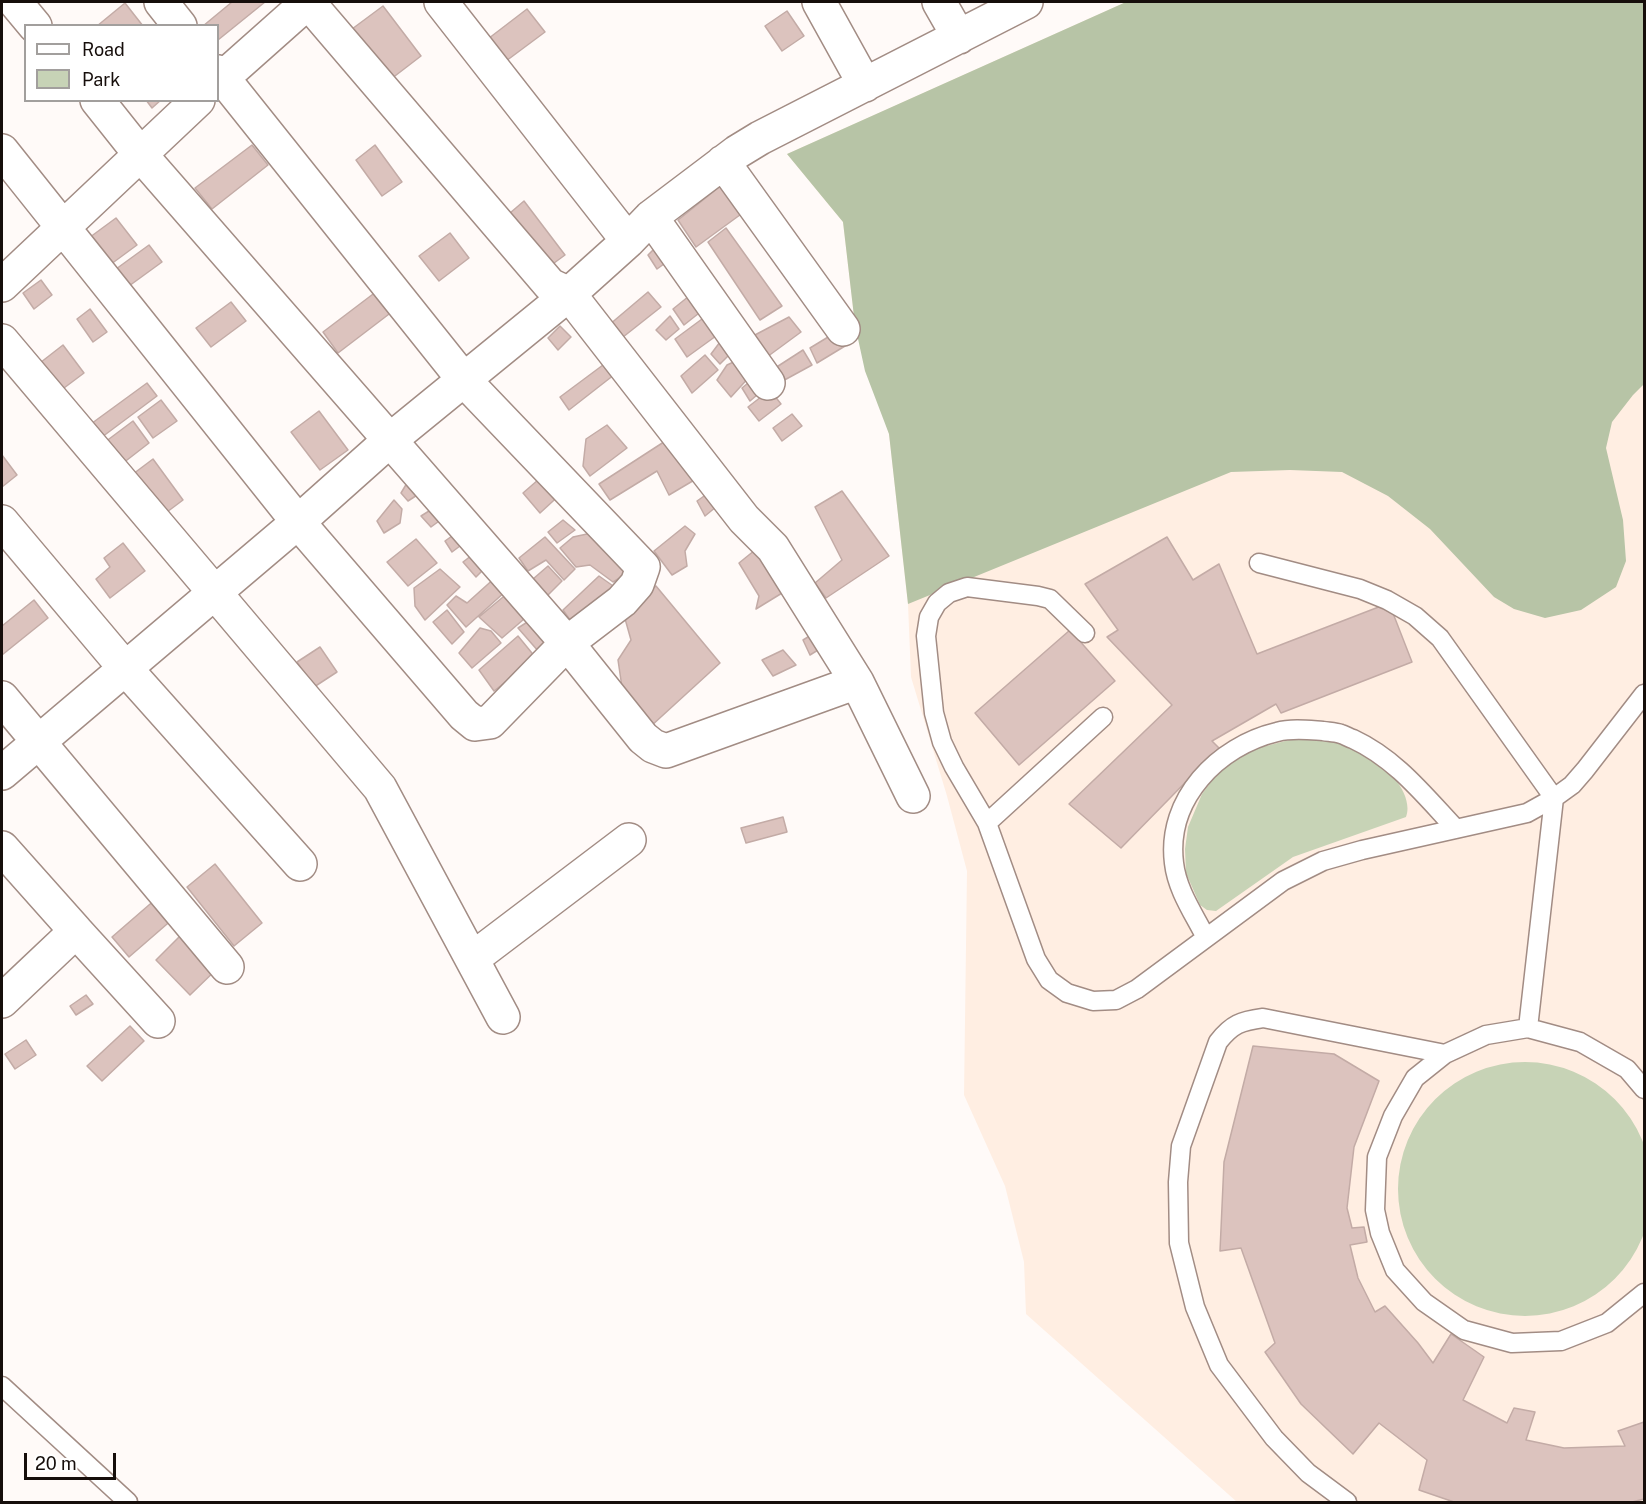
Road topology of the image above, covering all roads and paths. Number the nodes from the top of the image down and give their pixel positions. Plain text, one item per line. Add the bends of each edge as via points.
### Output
1 (15, 2) edge
2 (161, 2) edge
3 (308, 2) edge
4 (441, 2) edge
5 (819, 2) edge
6 (939, 2) edge
7 (1026, 2) edge
8 (33, 24) edge
9 (178, 24) edge
10 (959, 37) junction
11 (219, 78) edge
12 (866, 85) junction
13 (99, 102) edge
14 (196, 102) edge
15 (2, 151) edge
16 (140, 154) junction
17 (723, 162) junction
18 (651, 217) junction
19 (63, 228) junction
20 (628, 241) junction
21 (2, 285) edge
22 (569, 294) junction
23 (843, 329) dead end
24 (2, 341) edge
25 (464, 381) junction
26 (768, 383) dead end
27 (390, 440) junction
28 (2, 522) edge
29 (298, 522) junction
30 (1259, 563) dead end
31 (214, 592) junction
32 (1085, 633) dead end
33 (567, 643) junction
34 (125, 668) junction
35 (857, 682) junction
36 (1644, 694) edge
37 (2, 698) edge
38 (1103, 717) dead end
39 (38, 742) junction
40 (2, 773) edge
41 (913, 796) dead end
42 (1554, 798) junction
43 (987, 823) junction
44 (1456, 829) junction
45 (629, 840) dead end
46 (2, 848) edge
47 (300, 864) dead end
48 (76, 931) junction
49 (1206, 938) junction
50 (472, 960) junction
51 (227, 967) dead end
52 (2, 1001) edge
53 (503, 1017) dead end
54 (158, 1021) dead end
55 (1528, 1028) junction
56 (1445, 1054) junction
57 (1644, 1089) edge
58 (1644, 1293) edge
59 (2, 1386) edge
60 (128, 1503) edge
61 (1347, 1503) edge

1 - 8 street
2 - 9 street
3 - 11 street
3 - 22 street via 550,285
4 - 20 street
5 - 12 street
6 - 10 street
7 - 10 street
10 - 12 street
11 - 25 street
12 - 17 street via 760,138
13 - 16 street
14 - 16 street
15 - 19 street
16 - 19 street
16 - 27 street
17 - 18 street
17 - 23 street
18 - 20 street
18 - 26 street
19 - 21 street
19 - 29 street
20 - 22 street
22 - 25 street
22 - 35 street via 744,519 773,548
24 - 31 street
25 - 27 street
25 - 33 street via 643,567 637,584 622,601
27 - 29 street
27 - 33 street
28 - 34 street
29 - 31 street
29 - 33 street via 475,724 490,722
30 - 42 lane via 1360,589 1415,616 1440,638
31 - 34 street
31 - 50 street via 380,788
32 - 43 lane via 1050,599 967,587 949,593 929,617 926,636 934,713 942,742
33 - 35 street via 643,738 666,751
34 - 39 street
34 - 47 street
35 - 41 street
36 - 42 lane via 1586,770
37 - 39 street
38 - 43 lane
39 - 40 street
39 - 51 street
42 - 44 lane via 1527,813
42 - 55 lane
43 - 49 lane via 1036,959 1049,980 1067,993 1093,1001 1116,1000
44 - 49 lane via 1323,861 1282,881
44 - 49 lane via 1402,771 1371,747 1341,734 1307,730 1279,731 1252,740 1221,758 1193,787 1179,813 1173,862 1178,886
45 - 50 street
46 - 48 street
48 - 52 street
48 - 54 street
50 - 53 street
55 - 56 lane via 1486,1035
55 - 57 lane via 1580,1042 1627,1069
56 - 58 lane via 1415,1078 1393,1116 1377,1157 1375,1210 1395,1270 1424,1302 1464,1330 1512,1343 1561,1341 1607,1323
56 - 61 lane via 1263,1017 1246,1021 1227,1030 1218,1042 1181,1146 1179,1243 1195,1307 1219,1365 1274,1438 1308,1473
59 - 60 lane

